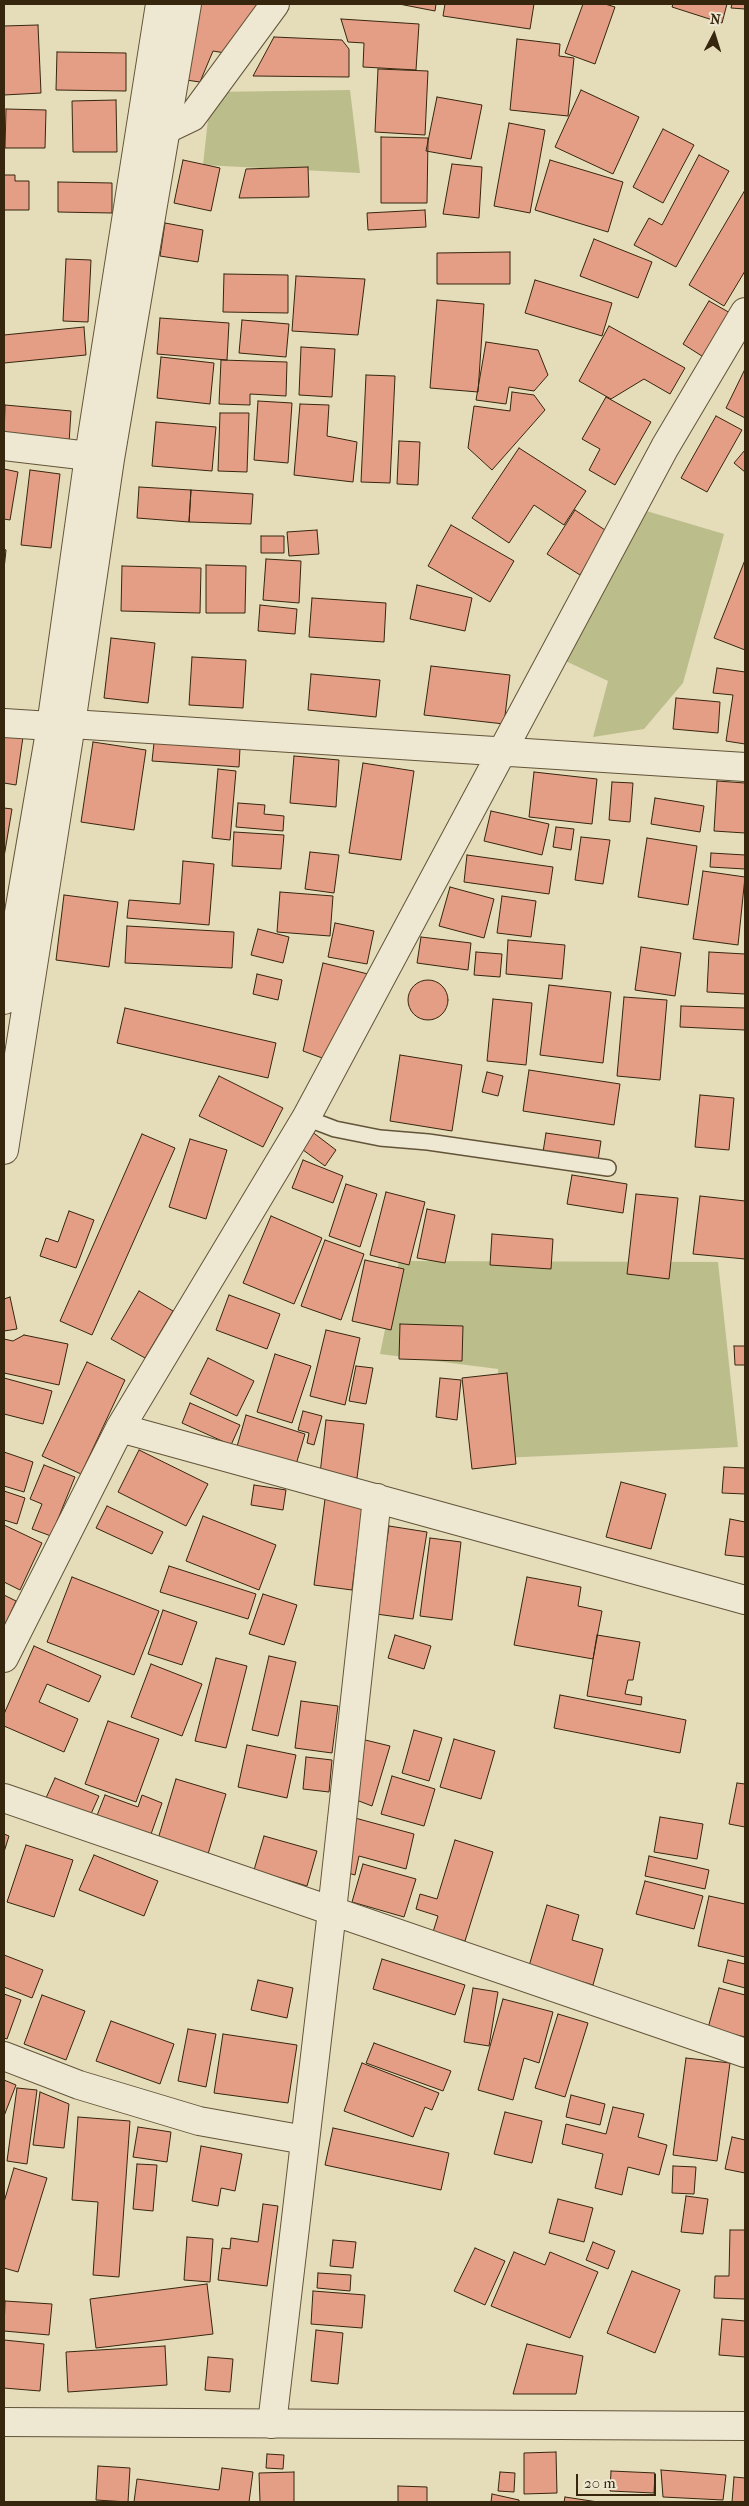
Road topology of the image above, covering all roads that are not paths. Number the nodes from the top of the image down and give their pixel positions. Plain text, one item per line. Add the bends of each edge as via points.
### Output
1 (160, 4) edge
2 (187, 4) edge
3 (275, 4) edge
4 (166, 129) junction
5 (745, 312) edge
6 (4, 446) edge
7 (89, 456) junction
8 (4, 723) edge
9 (61, 725) junction
10 (503, 753) junction
11 (745, 767) edge
12 (4, 1000) edge
13 (306, 1118) junction
14 (4, 1150) edge
15 (608, 1168) dead end
16 (120, 1428) junction
17 (377, 1498) junction
18 (745, 1600) edge
19 (4, 1658) edge
20 (4, 1798) edge
21 (332, 1911) junction
22 (745, 2053) edge
23 (4, 2056) edge
24 (305, 2140) junction
25 (4, 2422) edge
26 (272, 2424) junction
27 (745, 2426) edge

1 - 7 street
2 - 4 street
3 - 4 street via 192,116
4 - 9 street
5 - 10 street via 665,447
6 - 7 street
7 - 9 street
8 - 9 street
9 - 10 street
9 - 12 street
9 - 14 street
10 - 11 street
10 - 13 street
13 - 15 lane via 336,1129 380,1138
13 - 16 street
16 - 17 street
16 - 19 street
17 - 18 street
17 - 21 street
20 - 21 street
21 - 22 street
21 - 24 street
23 - 24 street via 79,2085 199,2122
24 - 26 street
25 - 26 street
26 - 27 street

